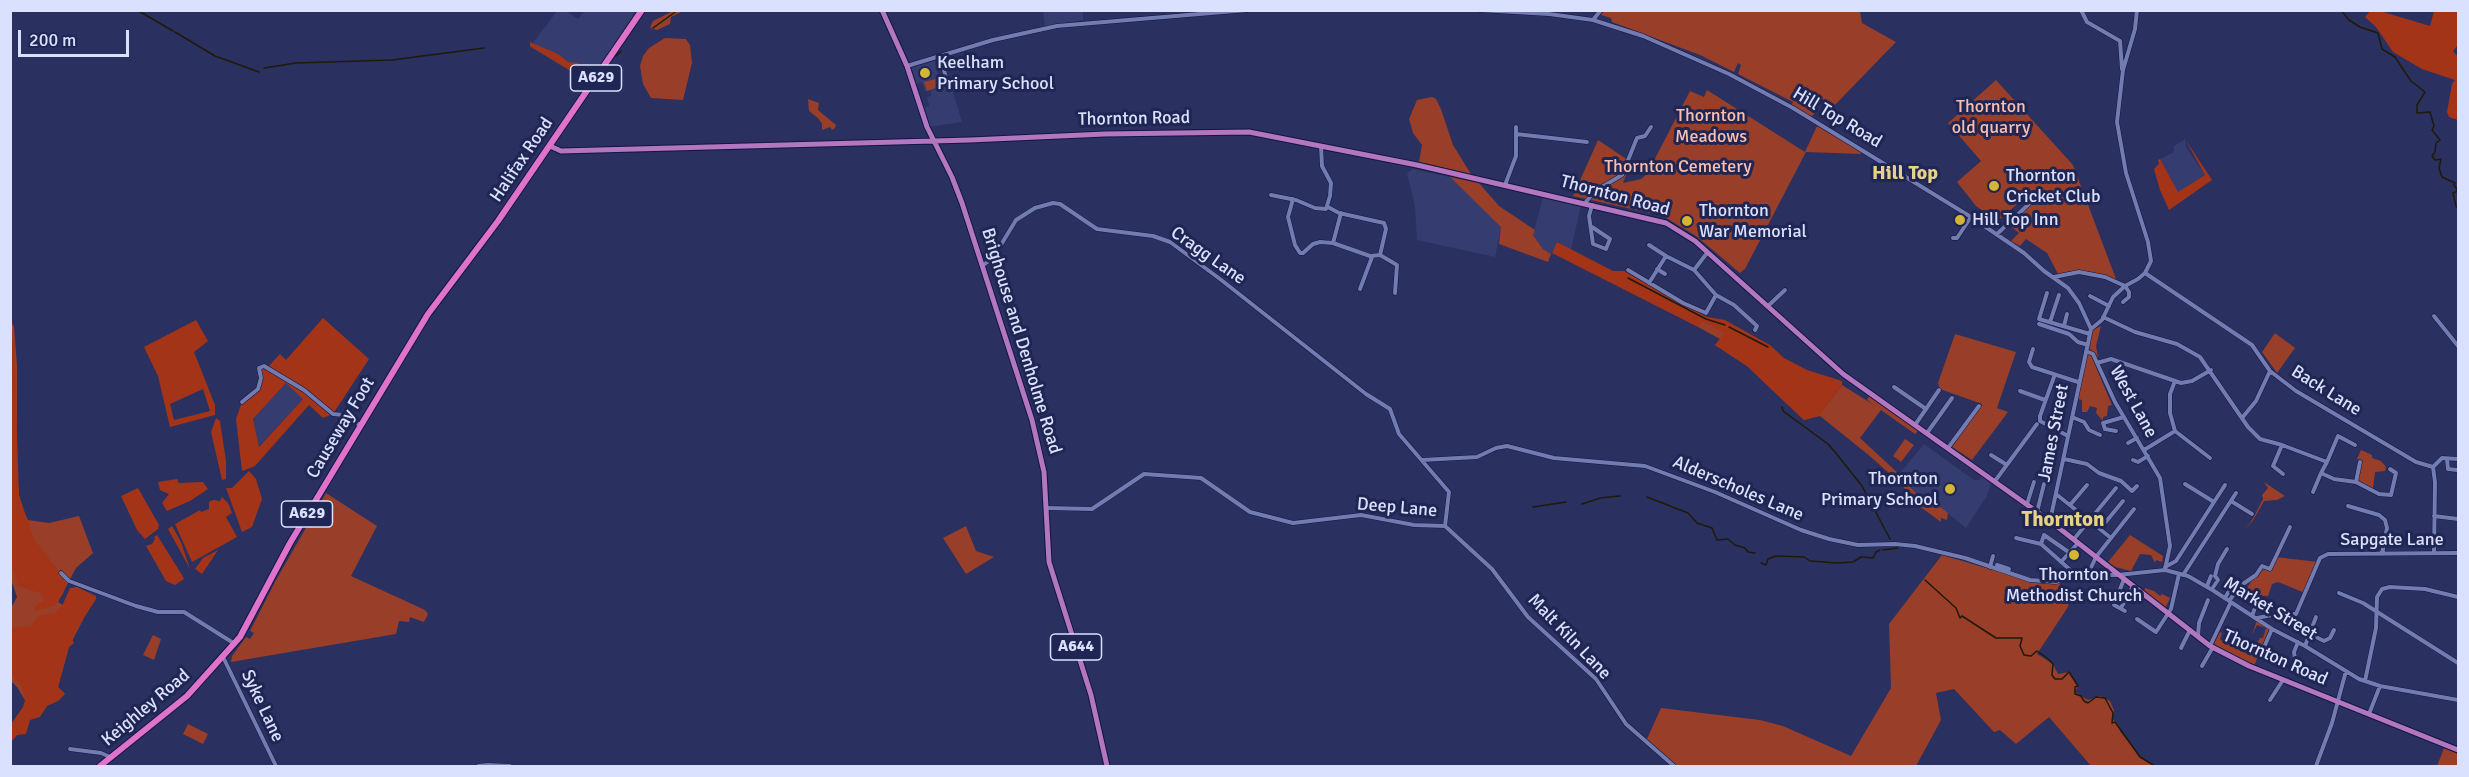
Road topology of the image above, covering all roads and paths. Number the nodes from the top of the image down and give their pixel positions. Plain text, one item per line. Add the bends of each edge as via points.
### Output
1 (642, 10) edge
2 (882, 10) edge
3 (1247, 10) edge
4 (1480, 10) edge
5 (1601, 10) edge
6 (2081, 10) edge
7 (2137, 10) edge
8 (1593, 20) junction
9 (940, 56) junction
10 (907, 66) junction
11 (2123, 70) junction
12 (947, 81) dead end
13 (1516, 127) dead end
14 (1651, 127) dead end
15 (1516, 134) junction
16 (933, 140) junction
17 (1587, 142) dead end
18 (1321, 145) junction
19 (550, 146) junction
20 (1505, 184) junction
21 (1271, 195) dead end
22 (1293, 200) junction
23 (1585, 203) junction
24 (1592, 204) junction
25 (2029, 204) dead end
26 (1328, 207) junction
27 (1341, 213) junction
28 (1971, 217) junction
29 (1592, 227) junction
30 (1997, 234) junction
31 (1957, 239) dead end
32 (1333, 243) junction
33 (1649, 245) dead end
34 (1707, 253) junction
35 (1380, 255) junction
36 (1666, 256) junction
37 (1372, 257) junction
38 (981, 266) junction
39 (1657, 269) junction
40 (1628, 270) dead end
41 (1694, 270) junction
42 (2145, 273) junction
43 (1665, 274) dead end
44 (2053, 278) junction
45 (1649, 283) junction
46 (2125, 286) junction
47 (1360, 289) dead end
48 (1785, 290) dead end
49 (1395, 293) dead end
50 (2047, 293) dead end
51 (1716, 295) junction
52 (2059, 295) dead end
53 (2090, 296) dead end
54 (2123, 302) dead end
55 (2109, 306) junction
56 (1768, 307) junction
57 (2067, 314) dead end
58 (2434, 316) dead end
59 (2103, 317) junction
60 (2039, 321) junction
61 (2050, 322) junction
62 (422, 324) joint
63 (2064, 326) junction
64 (1755, 330) dead end
65 (2091, 332) junction
66 (2088, 345) junction
67 (2458, 346) edge
68 (2033, 349) dead end
69 (2086, 351) junction
70 (2097, 363) junction
71 (2211, 370) junction
72 (2270, 371) junction
73 (2054, 377) dead end
74 (2175, 381) junction
75 (2078, 382) junction
76 (1894, 387) dead end
77 (1939, 390) dead end
78 (2020, 391) dead end
79 (1952, 398) dead end
80 (2045, 400) junction
81 (242, 402) dead end
82 (1978, 406) dead end
83 (1926, 409) junction
84 (2072, 417) junction
85 (2124, 417) junction
86 (2242, 418) junction
87 (2038, 422) junction
88 (360, 424) junction
89 (1915, 425) junction
90 (2116, 431) dead end
91 (2175, 431) junction
92 (1927, 433) junction
93 (2100, 435) dead end
94 (2068, 436) junction
95 (2137, 438) junction
96 (2128, 442) dead end
97 (2282, 445) junction
98 (2355, 445) dead end
99 (1948, 448) junction
100 (2144, 450) junction
101 (1991, 455) dead end
102 (2148, 456) junction
103 (2064, 459) junction
104 (2210, 459) dead end
105 (2447, 459) junction
106 (2458, 459) edge
107 (1422, 460) junction
108 (2133, 460) dead end
109 (2326, 462) junction
110 (2360, 462) dead end
111 (2007, 465) junction
112 (2433, 467) junction
113 (2390, 469) dead end
114 (2457, 470) dead end
115 (2321, 473) junction
116 (2283, 474) dead end
117 (1995, 482) junction
118 (2034, 482) dead end
119 (2356, 482) junction
120 (2185, 483) dead end
121 (2044, 484) dead end
122 (2087, 485) dead end
123 (2225, 485) dead end
124 (2137, 486) dead end
125 (2116, 488) dead end
126 (2313, 492) dead end
127 (2236, 493) dead end
128 (2056, 494) junction
129 (2123, 501) dead end
130 (2231, 501) junction
131 (2214, 502) junction
132 (2027, 505) junction
133 (2070, 505) junction
134 (2348, 506) dead end
135 (1047, 508) junction
136 (2134, 509) dead end
137 (2037, 512) junction
138 (2252, 514) dead end
139 (2434, 516) junction
140 (2458, 519) edge
141 (2050, 521) junction
142 (2089, 521) junction
143 (1445, 526) junction
144 (2290, 527) dead end
145 (2100, 530) junction
146 (2016, 538) dead end
147 (2111, 538) junction
148 (2076, 541) junction
149 (2041, 544) junction
150 (2227, 549) dead end
151 (2070, 553) junction
152 (2458, 553) edge
153 (2382, 554) junction
154 (2434, 554) junction
155 (1993, 556) dead end
156 (2096, 557) junction
157 (2061, 562) junction
158 (1997, 565) dead end
159 (1990, 567) junction
160 (2165, 568) junction
161 (2002, 569) junction
162 (2009, 569) dead end
163 (61, 573) dead end
164 (2088, 574) junction
165 (2076, 575) junction
166 (2184, 575) junction
167 (2211, 576) dead end
168 (2121, 577) junction
169 (2198, 581) junction
170 (2233, 584) dead end
171 (2133, 586) junction
172 (2195, 586) dead end
173 (2209, 589) junction
174 (2138, 591) junction
175 (2340, 593) dead end
176 (2259, 597) dead end
177 (2458, 597) edge
178 (2208, 600) dead end
179 (2229, 600) junction
180 (2133, 601) dead end
181 (2376, 610) junction
182 (2244, 611) junction
183 (2168, 614) junction
184 (2242, 616) dead end
185 (2254, 617) junction
186 (2316, 617) dead end
187 (2137, 619) dead end
188 (2272, 628) junction
189 (2190, 630) junction
190 (2334, 630) dead end
191 (2310, 634) junction
192 (2197, 636) junction
193 (2298, 642) junction
194 (235, 644) junction
195 (2265, 645) dead end
196 (2305, 645) junction
197 (2211, 646) junction
198 (2181, 648) dead end
199 (2458, 654) edge
200 (223, 657) junction
201 (2295, 659) dead end
202 (2457, 662) edge
203 (2202, 666) dead end
204 (2346, 671) junction
205 (2283, 680) junction
206 (2365, 681) junction
207 (2380, 686) junction
208 (2270, 700) dead end
209 (2458, 700) edge
210 (2337, 702) junction
211 (2369, 714) junction
212 (70, 750) dead end
213 (2458, 750) edge
214 (110, 758) junction
215 (100, 766) edge
216 (276, 766) edge
217 (478, 766) edge
218 (510, 766) edge
219 (1107, 766) edge
220 (1674, 766) edge
221 (2316, 766) edge

1 - 19 highway, Halifax Road / A629
2 - 10 main road, A644
3 - 9 street via 1067,25
4 - 8 street, Hill Top Road
5 - 8 street
6 - 11 street via 2087,22 2121,41
7 - 11 street
8 - 28 street, Hill Top Road via 1687,54 1771,96
9 - 10 street
9 - 12 street
10 - 16 main road, A644
11 - 42 street via 2117,122 2126,172 2151,256
13 - 15 street
14 - 23 street via 1646,136 1637,138 1622,175 1595,191
15 - 17 street
15 - 20 street via 1516,156
16 - 18 main road, Thornton Road via 1218,131 1249,132
16 - 19 main road, Thornton Road via 561,152
16 - 38 main road, Brighouse and Denholme Road / A644 via 952,177
18 - 20 main road, Thornton Road
18 - 26 street via 1321,162 1330,183
19 - 62 highway, Halifax Road / A629
20 - 23 main road, Thornton Road
21 - 22 street
22 - 26 street via 1315,208
22 - 32 street via 1288,217 1300,253 1317,242
23 - 24 main road, Thornton Road
24 - 29 street
24 - 34 main road, Thornton Road via 1666,223 1681,230
25 - 30 street
26 - 27 street
27 - 32 street
27 - 35 street via 1384,223 1386,234
28 - 30 street, Hill Top Road
28 - 31 street
29 - 29 street via 1593,244 1606,249 1610,239
30 - 44 street, Hill Top Road
32 - 37 street
33 - 36 street
34 - 41 street
34 - 56 main road, Thornton Road
35 - 37 street
35 - 49 street via 1397,265
36 - 39 street
36 - 41 street
37 - 47 street
38 - 107 street, Cragg Lane via 993,258 1016,220 1044,204 1060,204 1097,229 1163,239 1390,409 1399,434
38 - 135 main road, Brighouse and Denholme Road / A644 via 1042,457
39 - 43 street
39 - 45 street
40 - 45 street
41 - 51 street
42 - 46 street
42 - 72 street, Back Lane via 2252,345
44 - 46 street via 2079,272
44 - 65 street, Hill Top Road via 2075,296
45 - 51 street via 1706,313
46 - 54 street via 2130,292
46 - 55 street via 2112,297
48 - 56 street
50 - 60 street
51 - 64 street via 1743,312 1757,326
52 - 61 street
53 - 55 street
55 - 59 street
56 - 89 main road, Thornton Road via 1843,374
57 - 63 street
58 - 67 street
59 - 65 street
59 - 71 street via 2186,348
60 - 61 street
60 - 66 street
61 - 63 street
62 - 88 highway, Causeway Foot / A629
63 - 65 street
65 - 66 street
66 - 69 street
68 - 75 street via 2029,362 2032,367
69 - 70 street, West Lane via 2093,354
69 - 75 street, James Street
70 - 74 street via 2111,359
70 - 85 street, West Lane
71 - 74 street via 2192,381
71 - 86 street
72 - 86 street via 2256,401
72 - 112 street, Back Lane via 2312,401 2416,462
73 - 80 street
74 - 91 street via 2170,394
75 - 84 street, James Street
76 - 83 street
77 - 83 street
78 - 80 street
79 - 92 street
80 - 87 street
81 - 88 street via 258,388 259,368 264,366 304,390 333,414
82 - 99 street
83 - 89 street
84 - 93 street
84 - 94 street, James Street
85 - 90 street via 2103,423 2105,429
85 - 95 street, West Lane
86 - 97 street via 2260,439
87 - 94 street
87 - 111 street
88 - 194 highway, Causeway Foot / A629
89 - 92 main road, Thornton Road
91 - 100 street
91 - 104 street
92 - 99 main road, Thornton Road
94 - 103 street, James Street
95 - 96 street
95 - 100 street, West Lane
97 - 109 street
97 - 116 street via 2273,466
98 - 109 street via 2338,436
99 - 117 main road, Thornton Road
100 - 102 street, West Lane
101 - 111 street
102 - 108 street via 2138,462
102 - 160 street, West Lane via 2160,477 2169,527
103 - 124 street via 2087,464 2132,491
103 - 128 street, James Street
105 - 106 street
105 - 112 street via 2442,458
105 - 114 street via 2448,469
107 - 143 street, Cragg Lane via 1449,492
107 - 159 street, Alderscholes Lane via 1477,457 1507,446 1554,458 1645,466 1829,539 1858,545 1905,544
109 - 115 street
110 - 119 street
111 - 117 street
112 - 139 street
113 - 119 street via 2396,473 2391,497
115 - 119 street
115 - 126 street
117 - 132 main road, Thornton Road
118 - 132 street
120 - 131 street
121 - 137 street
122 - 133 street
123 - 131 street
125 - 142 street
127 - 130 street
128 - 133 street
128 - 141 street, James Street
129 - 145 street
130 - 138 street
130 - 166 street
131 - 160 street via 2176,561
132 - 137 main road, Thornton Road
133 - 142 street
134 - 153 street via 2385,520
135 - 143 street, Deep Lane via 1092,509 1144,474 1201,478 1250,512 1293,523 1361,515 1414,525
135 - 219 main road, Brighouse and Denholme Road / A644 via 1049,562 1091,695
136 - 147 street
137 - 141 main road, Thornton Road
139 - 140 street
139 - 154 street
141 - 148 main road, Thornton Road
142 - 145 street
142 - 148 street
143 - 220 street, Malt Kiln Lane via 1492,570 1528,617 1596,679 1626,724
144 - 179 street via 2270,568 2262,566
145 - 147 street
146 - 149 street
147 - 156 street
148 - 151 street
148 - 156 main road, Thornton Road
149 - 151 street via 2044,535
149 - 157 street
150 - 173 street via 2218,564 2218,580
151 - 157 street
152 - 154 street, Sapgate Lane
153 - 154 street, Sapgate Lane
153 - 185 street, Sapgate Lane via 2328,554 2320,558 2296,614
155 - 159 street
156 - 164 street
156 - 168 main road, Thornton Road
157 - 165 street
158 - 161 street
159 - 161 street, Alderscholes Lane
160 - 166 street, Market Street
160 - 168 street, Alderscholes Lane
161 - 162 street
161 - 165 street, Alderscholes Lane via 2030,580 2049,582
163 - 194 street via 69,581 136,606 158,612 184,612
164 - 165 street, Alderscholes Lane
164 - 168 street, Alderscholes Lane
166 - 169 street, Market Street
166 - 183 street
167 - 173 street
168 - 171 main road, Thornton Road
168 - 171 street via 2114,604 2123,609
169 - 172 street
169 - 173 street, Market Street
170 - 179 street
171 - 174 main road, Thornton Road
173 - 179 street, Market Street
174 - 180 street
174 - 183 main road, Thornton Road
175 - 181 street
176 - 185 street
177 - 181 street via 2425,589 2390,587 2382,589 2377,597
178 - 192 street
179 - 182 street, Market Street
179 - 197 street
181 - 202 street
181 - 206 street
182 - 184 street
182 - 185 street, Market Street
183 - 187 street via 2156,632
183 - 189 main road, Thornton Road
185 - 188 street, Market Street
186 - 191 street
188 - 193 street, Market Street
188 - 195 street
189 - 192 main road, Thornton Road
189 - 198 street
190 - 191 street via 2324,641
191 - 196 street
192 - 197 main road, Thornton Road
193 - 196 street, Market Street
193 - 201 street
194 - 200 highway, Keighley Road / A629
196 - 204 street, Market Street
197 - 203 street
197 - 205 main road, Thornton Road
199 - 202 street
200 - 214 highway, Keighley Road / A629 via 187,696
200 - 216 street, Syke Lane
204 - 206 street, Market Street
204 - 210 street
205 - 208 street
205 - 210 main road, Thornton Road
206 - 207 street, Market Street
207 - 209 street, Market Street
207 - 211 street
210 - 211 main road, Thornton Road
210 - 221 street
211 - 213 main road, Thornton Road
212 - 214 street via 101,753
214 - 215 highway, Keighley Road / A629
217 - 218 street

